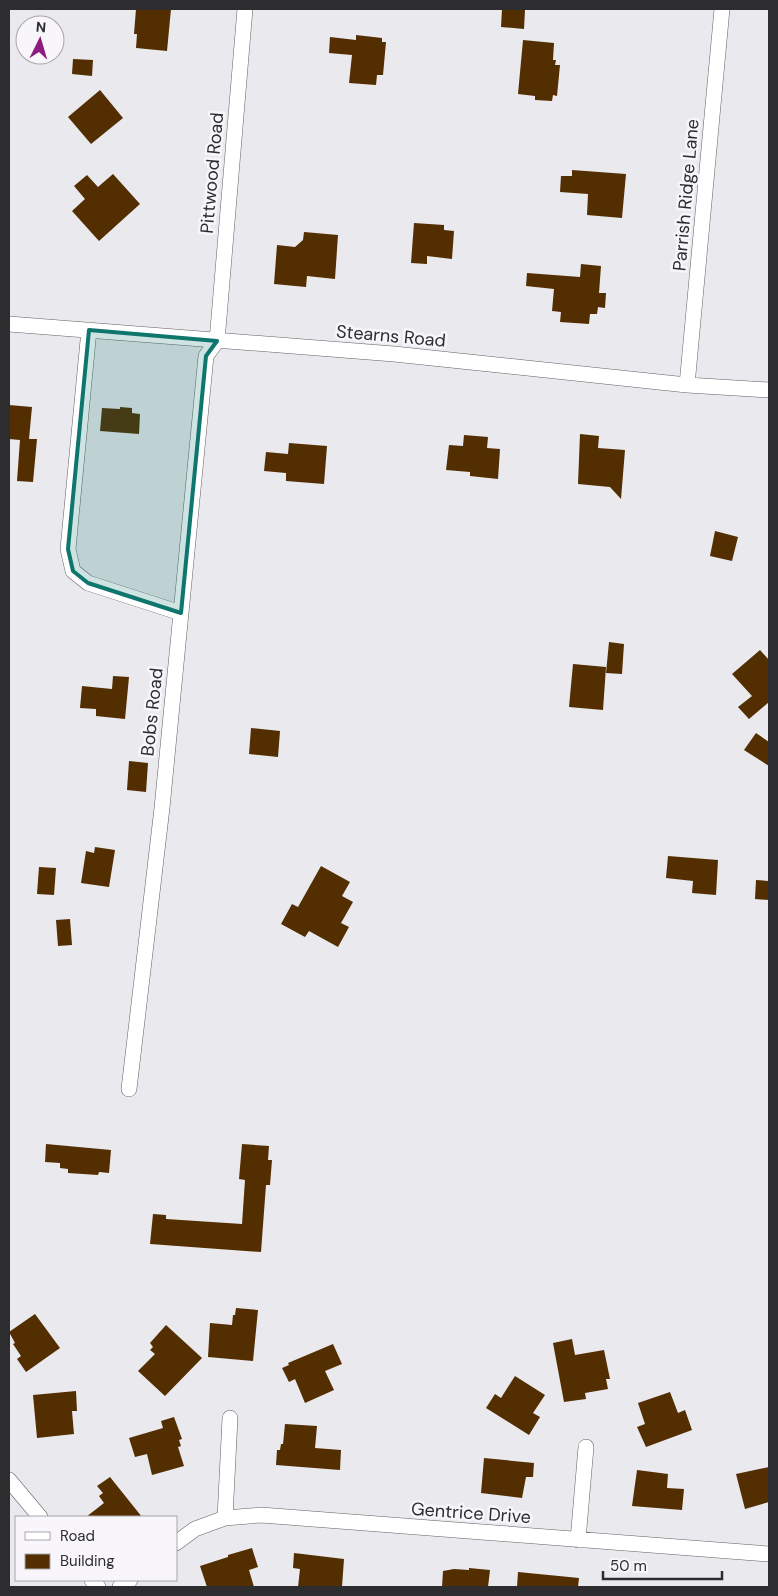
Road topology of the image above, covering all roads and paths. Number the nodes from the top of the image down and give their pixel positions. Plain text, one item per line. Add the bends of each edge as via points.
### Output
1 (245, 9) edge
2 (722, 9) edge
3 (9, 324) edge
4 (89, 330) junction
5 (217, 341) junction
6 (687, 386) junction
7 (769, 390) edge
8 (181, 613) junction
9 (129, 1089) dead end
10 (230, 1418) dead end
11 (586, 1447) dead end
12 (9, 1480) edge
13 (39, 1516) edge
14 (225, 1518) junction
15 (578, 1540) junction
16 (178, 1542) edge
17 (769, 1554) edge

1 - 5 street, Pittwood Road
2 - 6 street, Parrish Ridge Lane
3 - 4 street, Stearns Road
4 - 5 street, Stearns Road
4 - 8 street via 68,549 73,571 88,584
5 - 6 street, Stearns Road via 394,354
5 - 8 street, Bobs Road via 206,356
6 - 7 street, Stearns Road
8 - 9 street, Bobs Road
10 - 14 street
11 - 15 street
12 - 13 street
14 - 15 street, Gentrice Drive via 260,1515
14 - 16 street, Gentrice Drive via 195,1529
15 - 17 street, Gentrice Drive

